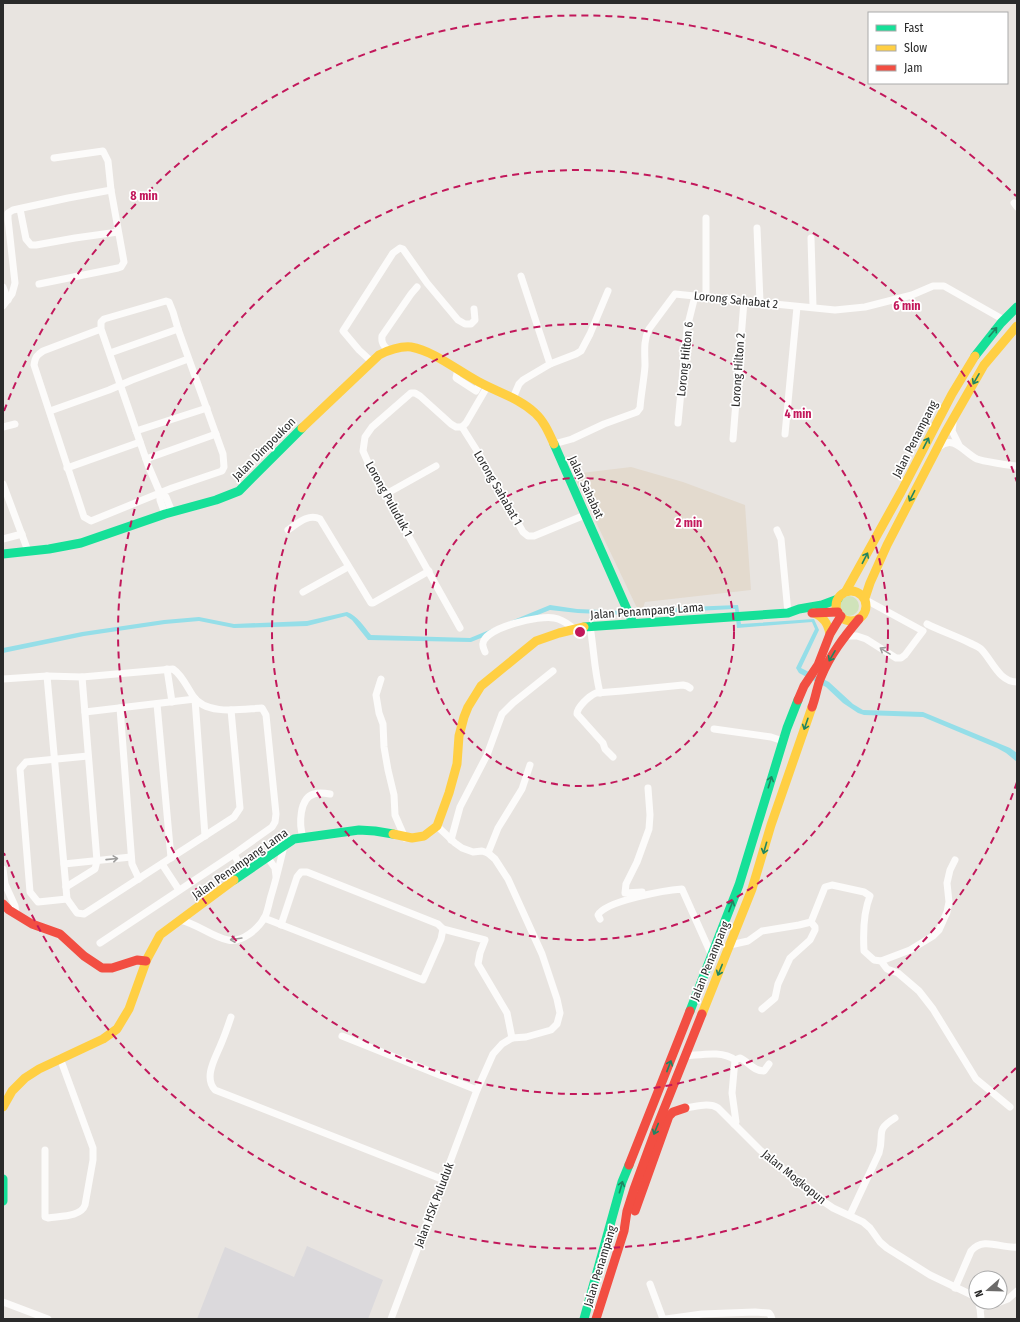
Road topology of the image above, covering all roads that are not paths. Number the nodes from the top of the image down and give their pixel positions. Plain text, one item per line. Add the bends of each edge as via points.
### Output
1 (54, 158) dead end
2 (111, 190) junction
3 (20, 209) junction
4 (706, 218) dead end
5 (757, 228) dead end
6 (118, 232) junction
7 (811, 238) dead end
8 (521, 276) dead end
9 (39, 284) dead end
10 (3, 287) edge
11 (417, 287) dead end
12 (608, 290) dead end
13 (695, 296) junction
14 (706, 297) junction
15 (744, 301) junction
16 (760, 302) junction
17 (5, 303) edge
18 (797, 307) junction
19 (813, 307) junction
20 (1017, 307) edge
21 (474, 309) dead end
22 (1004, 320) junction
23 (1017, 326) edge
24 (101, 329) junction
25 (178, 329) junction
26 (388, 350) junction
27 (110, 353) junction
28 (188, 359) junction
29 (372, 362) junction
30 (550, 364) junction
31 (484, 385) junction
32 (120, 386) junction
33 (513, 398) junction
34 (206, 408) junction
35 (50, 411) junction
36 (953, 418) junction
37 (678, 423) dead end
38 (15, 424) dead end
39 (3, 427) edge
40 (462, 427) junction
41 (136, 431) junction
42 (216, 434) junction
43 (786, 434) dead end
44 (733, 439) dead end
45 (140, 442) junction
46 (554, 444) junction
47 (958, 445) junction
48 (937, 449) junction
49 (146, 459) junction
50 (436, 466) dead end
51 (1017, 466) edge
52 (67, 468) junction
53 (3, 484) edge
54 (160, 493) junction
55 (386, 494) junction
56 (168, 513) junction
57 (586, 515) junction
58 (288, 530) dead end
59 (777, 530) dead end
60 (22, 534) junction
61 (3, 539) edge
62 (28, 551) junction
63 (3, 554) edge
64 (348, 567) junction
65 (429, 571) junction
66 (303, 592) dead end
67 (846, 592) junction
68 (838, 599) junction
69 (865, 599) junction
70 (792, 612) junction
71 (814, 613) junction
72 (839, 614) junction
73 (859, 619) junction
74 (633, 623) junction
75 (927, 624) dead end
76 (590, 626) junction
77 (460, 628) dead end
78 (576, 630) junction
79 (830, 634) junction
80 (844, 636) junction
81 (485, 652) dead end
82 (167, 669) junction
83 (820, 669) junction
84 (553, 671) dead end
85 (47, 676) junction
86 (82, 678) junction
87 (3, 679) edge
88 (381, 679) dead end
89 (1017, 682) edge
90 (690, 688) dead end
91 (600, 693) junction
92 (195, 699) junction
93 (172, 702) junction
94 (157, 704) junction
95 (120, 708) junction
96 (231, 710) junction
97 (85, 712) junction
98 (714, 729) dead end
99 (783, 741) junction
100 (88, 756) junction
101 (613, 757) dead end
102 (54, 759) junction
103 (530, 765) dead end
104 (648, 788) dead end
105 (330, 794) dead end
106 (437, 826) junction
107 (205, 836) junction
108 (303, 837) junction
109 (405, 838) junction
110 (451, 840) junction
111 (284, 846) junction
112 (488, 853) junction
113 (234, 854) junction
114 (132, 857) junction
115 (171, 858) junction
116 (268, 858) junction
117 (955, 860) dead end
118 (97, 861) junction
119 (64, 864) junction
120 (162, 864) junction
121 (3, 869) edge
122 (244, 873) junction
123 (277, 878) junction
124 (139, 879) junction
125 (66, 887) junction
126 (180, 890) junction
127 (676, 890) junction
128 (67, 899) junction
129 (3, 904) edge
130 (192, 912) junction
131 (16, 914) junction
132 (264, 918) junction
133 (600, 919) dead end
134 (180, 920) junction
135 (811, 922) junction
136 (281, 925) junction
137 (203, 928) junction
138 (444, 930) junction
139 (100, 943) dead end
140 (730, 945) junction
141 (712, 956) junction
142 (146, 961) junction
143 (881, 961) junction
144 (762, 1008) dead end
145 (231, 1017) dead end
146 (342, 1036) dead end
147 (512, 1038) junction
148 (685, 1056) junction
149 (60, 1058) junction
150 (735, 1060) junction
151 (769, 1064) dead end
152 (676, 1079) junction
153 (478, 1090) junction
154 (3, 1107) edge
155 (1010, 1107) dead end
156 (685, 1108) junction
157 (895, 1118) dead end
158 (734, 1124) junction
159 (45, 1150) dead end
160 (3, 1178) edge
161 (444, 1180) junction
162 (3, 1201) edge
163 (628, 1211) junction
164 (850, 1215) junction
165 (611, 1223) junction
166 (624, 1231) junction
167 (1017, 1247) edge
168 (650, 1284) dead end
169 (956, 1288) junction
170 (1017, 1291) edge
171 (968, 1293) edge
172 (1017, 1297) edge
173 (1008, 1299) joint
174 (3, 1302) edge
175 (48, 1319) edge
176 (390, 1319) edge
177 (584, 1319) edge
178 (596, 1319) edge
179 (664, 1319) edge
180 (772, 1319) edge

1 - 2 street via 103,151 108,161
2 - 3 street
2 - 6 street
3 - 6 street via 26,239 31,245
3 - 17 street via 8,213 15,282 12,294
4 - 14 street
5 - 16 street
6 - 9 street via 124,262 121,267
7 - 19 street
8 - 30 street
10 - 17 street
11 - 26 street via 382,336 383,346
12 - 30 street via 581,351
13 - 14 street, Lorong Sahabat 2
13 - 37 street, Lorong Hilton 6 via 687,328
13 - 46 street, Lorong Sahabat 2 via 676,294 649,329 645,341 640,408 637,412
14 - 15 street, Lorong Sahabat 2
15 - 16 street, Lorong Sahabat 2
15 - 44 street, Lorong Hilton 2
16 - 18 street, Lorong Sahabat 2
18 - 19 street, Lorong Sahabat 2
18 - 43 street
19 - 22 street, Lorong Sahabat 2 via 835,310 865,307 944,286
20 - 22 main road, Jalan Penampang
21 - 29 street via 475,320 471,324 458,320 400,248 393,253 343,331
67 -> 22 main road, Jalan Penampang via 953,390 970,363
23 -> 36 main road, Jalan Penampang via 984,365
24 - 25 street via 104,318 166,301 169,302
24 - 27 street
24 - 35 street via 36,356 34,365
25 - 27 street
25 - 28 street
26 - 29 main road, Jalan Dimpoukon
26 - 31 main road, Jalan Dimpoukon via 402,346 414,347
27 - 32 street
28 - 32 street
28 - 34 street
29 - 56 main road, Jalan Dimpoukon via 239,491
30 - 33 street via 523,380
31 - 33 main road, Jalan Sahabat
31 - 40 street
32 - 35 street
32 - 41 street
33 - 46 main road, Jalan Sahabat via 536,414
34 - 41 street
34 - 42 street
35 - 52 street
36 - 47 street via 952,431
36 - 48 main road, Jalan Penampang
38 - 39 street
40 - 55 street, Lorong Puluduk 1 via 451,424 415,393 372,426 365,437 363,451
40 - 57 street, Lorong Sahabat 1 via 522,532 534,536
41 - 45 street
42 - 49 street
42 - 54 street via 223,454 222,471
45 - 49 street
45 - 52 street
46 - 57 main road, Jalan Sahabat
47 - 48 street via 948,442
47 - 51 street via 976,458
48 -> 69 main road, Jalan Penampang via 887,545
49 - 54 street
50 - 55 street
52 - 54 street via 84,517 91,521
53 - 60 street
54 - 56 street via 166,497
55 - 65 street, Lorong Puluduk 1
56 - 62 main road, Jalan Dimpoukon via 81,543
57 - 74 main road, Jalan Sahabat
58 - 64 street via 308,517 320,519
59 - 70 street via 782,539
60 - 61 street
60 - 62 street
62 - 63 main road, Jalan Dimpoukon
64 - 65 street via 369,601 373,603
64 - 66 street
65 - 77 street, Lorong Puluduk 1
67 - 68 main road
67 - 69 main road via 857,592
68 - 70 main road, Jalan Penampang Lama
68 - 72 main road via 836,605
69 - 73 main road via 866,611
69 -> 80 street via 923,631 901,658 896,658 866,639
70 - 71 main road, Jalan Penampang Lama
70 - 74 main road, Jalan Penampang Lama
71 - 72 main road, Jalan Penampang Lama
71 - 79 main road via 823,618
72 - 73 main road via 849,621
72 - 79 main road, Jalan Penampang
73 - 80 main road, Jalan Penampang
74 - 76 main road, Jalan Penampang Lama
75 - 89 street via 981,649 1004,677
76 - 78 main road, Jalan Penampang Lama
76 - 91 street via 593,661
78 - 81 street via 553,617 514,623 500,628 484,640
78 - 106 main road, Jalan Penampang Lama via 536,641 482,686 468,707 463,722 457,764
79 - 83 main road, Jalan Penampang
80 -> 83 main road, Jalan Penampang
82 - 86 street
82 - 92 street via 177,671
82 - 93 street
83 - 99 main road, Jalan Penampang via 808,681
83 -> 140 main road, Jalan Penampang via 814,701 771,825 752,890
84 - 110 street via 502,714 487,755 460,807
85 - 86 street
85 - 87 street
85 - 102 street
86 - 97 street
88 - 109 street via 376,695 383,724 395,816
90 - 91 street via 684,685
91 - 101 street via 592,694 576,712
92 - 93 street
92 - 96 street via 204,706
92 - 107 street
93 - 94 street
94 - 95 street
94 - 115 street
95 - 97 street
95 - 114 street
96 - 107 street via 240,808 234,816
96 - 113 street via 262,708 266,715 276,814 272,827
97 - 100 street
98 - 99 street
141 -> 99 main road, Jalan Penampang via 739,885
100 - 102 street
100 - 118 street
102 - 119 street
102 - 128 street via 26,762 20,769 30,892 38,902
103 - 112 street via 522,789 498,828
104 - 127 street via 649,828 626,884 625,893 669,888
105 - 108 street via 315,793 307,799 300,815
106 - 109 main road, Jalan Penampang Lama via 424,836
106 - 110 street
107 - 115 street
108 - 109 main road, Jalan Penampang Lama via 359,830
108 - 111 main road, Jalan Penampang Lama via 294,839
110 - 112 street via 467,850
111 - 116 main road, Jalan Penampang Lama
111 - 123 street
112 - 147 street via 495,859 513,887 542,954 560,1014 557,1024 551,1030
113 - 122 street
113 - 126 street
118 -> 114 street
114 - 124 street
115 - 120 street
116 - 122 main road, Jalan Penampang Lama
116 - 123 street via 275,868
117 - 143 street via 947,883 947,912 939,930 910,950
118 - 119 street
118 - 125 street via 94,869
119 - 125 street
120 - 124 street
120 - 126 street
121 - 131 street via 5,884
122 - 130 main road, Jalan Penampang Lama
123 - 132 street
124 - 128 street via 84,914 77,913
125 - 128 street
126 - 139 street
127 - 133 street via 614,903 600,911
127 - 141 street via 682,889
129 - 131 main road
130 - 134 main road, Jalan Penampang Lama
130 - 137 street
131 - 142 main road via 32,924 60,934 102,968 112,968 136,960
132 - 136 street
132 -> 137 street via 245,937 237,940 224,938
134 - 137 street
134 - 142 main road, Jalan Penampang Lama via 160,935 152,945
135 - 140 street via 762,931 748,940
135 - 143 street via 825,887 832,885 868,894 870,896 863,934 864,951 874,960
135 - 144 street via 815,930 810,940 790,958 778,984 775,998
136 - 138 street via 422,980
136 - 138 street via 297,877 301,872 307,872 438,924
138 - 147 street via 485,940 478,964 504,1008
140 -> 148 main road, Jalan Penampang
165 -> 141 main road, Jalan Penampang via 625,1176
142 - 149 main road, Jalan Penampang Lama via 140,983 122,1024 97,1042
143 - 155 street via 919,991 976,1079
145 - 161 street via 210,1074 215,1090
146 - 153 street
147 - 153 street, Jalan HSK Puluduk via 493,1054
148 - 150 street via 714,1054 729,1056
148 - 152 main road, Jalan Penampang
149 - 154 main road, Jalan Penampang Lama via 23,1079
149 - 159 street via 93,1148 84,1210 79,1213 45,1217
150 - 151 street via 744,1059 757,1070 764,1071
150 - 158 street via 732,1093 736,1122
152 - 156 main road via 675,1101
152 -> 163 main road, Jalan Penampang
153 - 161 street, Jalan HSK Puluduk
156 - 158 street, Jalan Mogkopun via 714,1105
156 - 166 main road via 669,1116 633,1216
157 - 164 street via 881,1131 881,1148
158 - 164 street, Jalan Mogkopun via 808,1191 833,1208
160 - 162 main road
161 - 176 street, Jalan HSK Puluduk
163 - 165 main road via 617,1211
163 - 166 main road, Jalan Penampang
164 - 169 street, Jalan Mogkopun via 870,1228 887,1248
165 - 177 main road, Jalan Penampang
166 - 178 main road, Jalan Penampang
167 - 169 street via 981,1244 974,1246
168 - 179 street
169 - 171 street, Jalan Mogkopun
170 - 173 street
172 - 173 street
174 - 175 street
179 - 180 street via 702,1314 755,1312 769,1313

